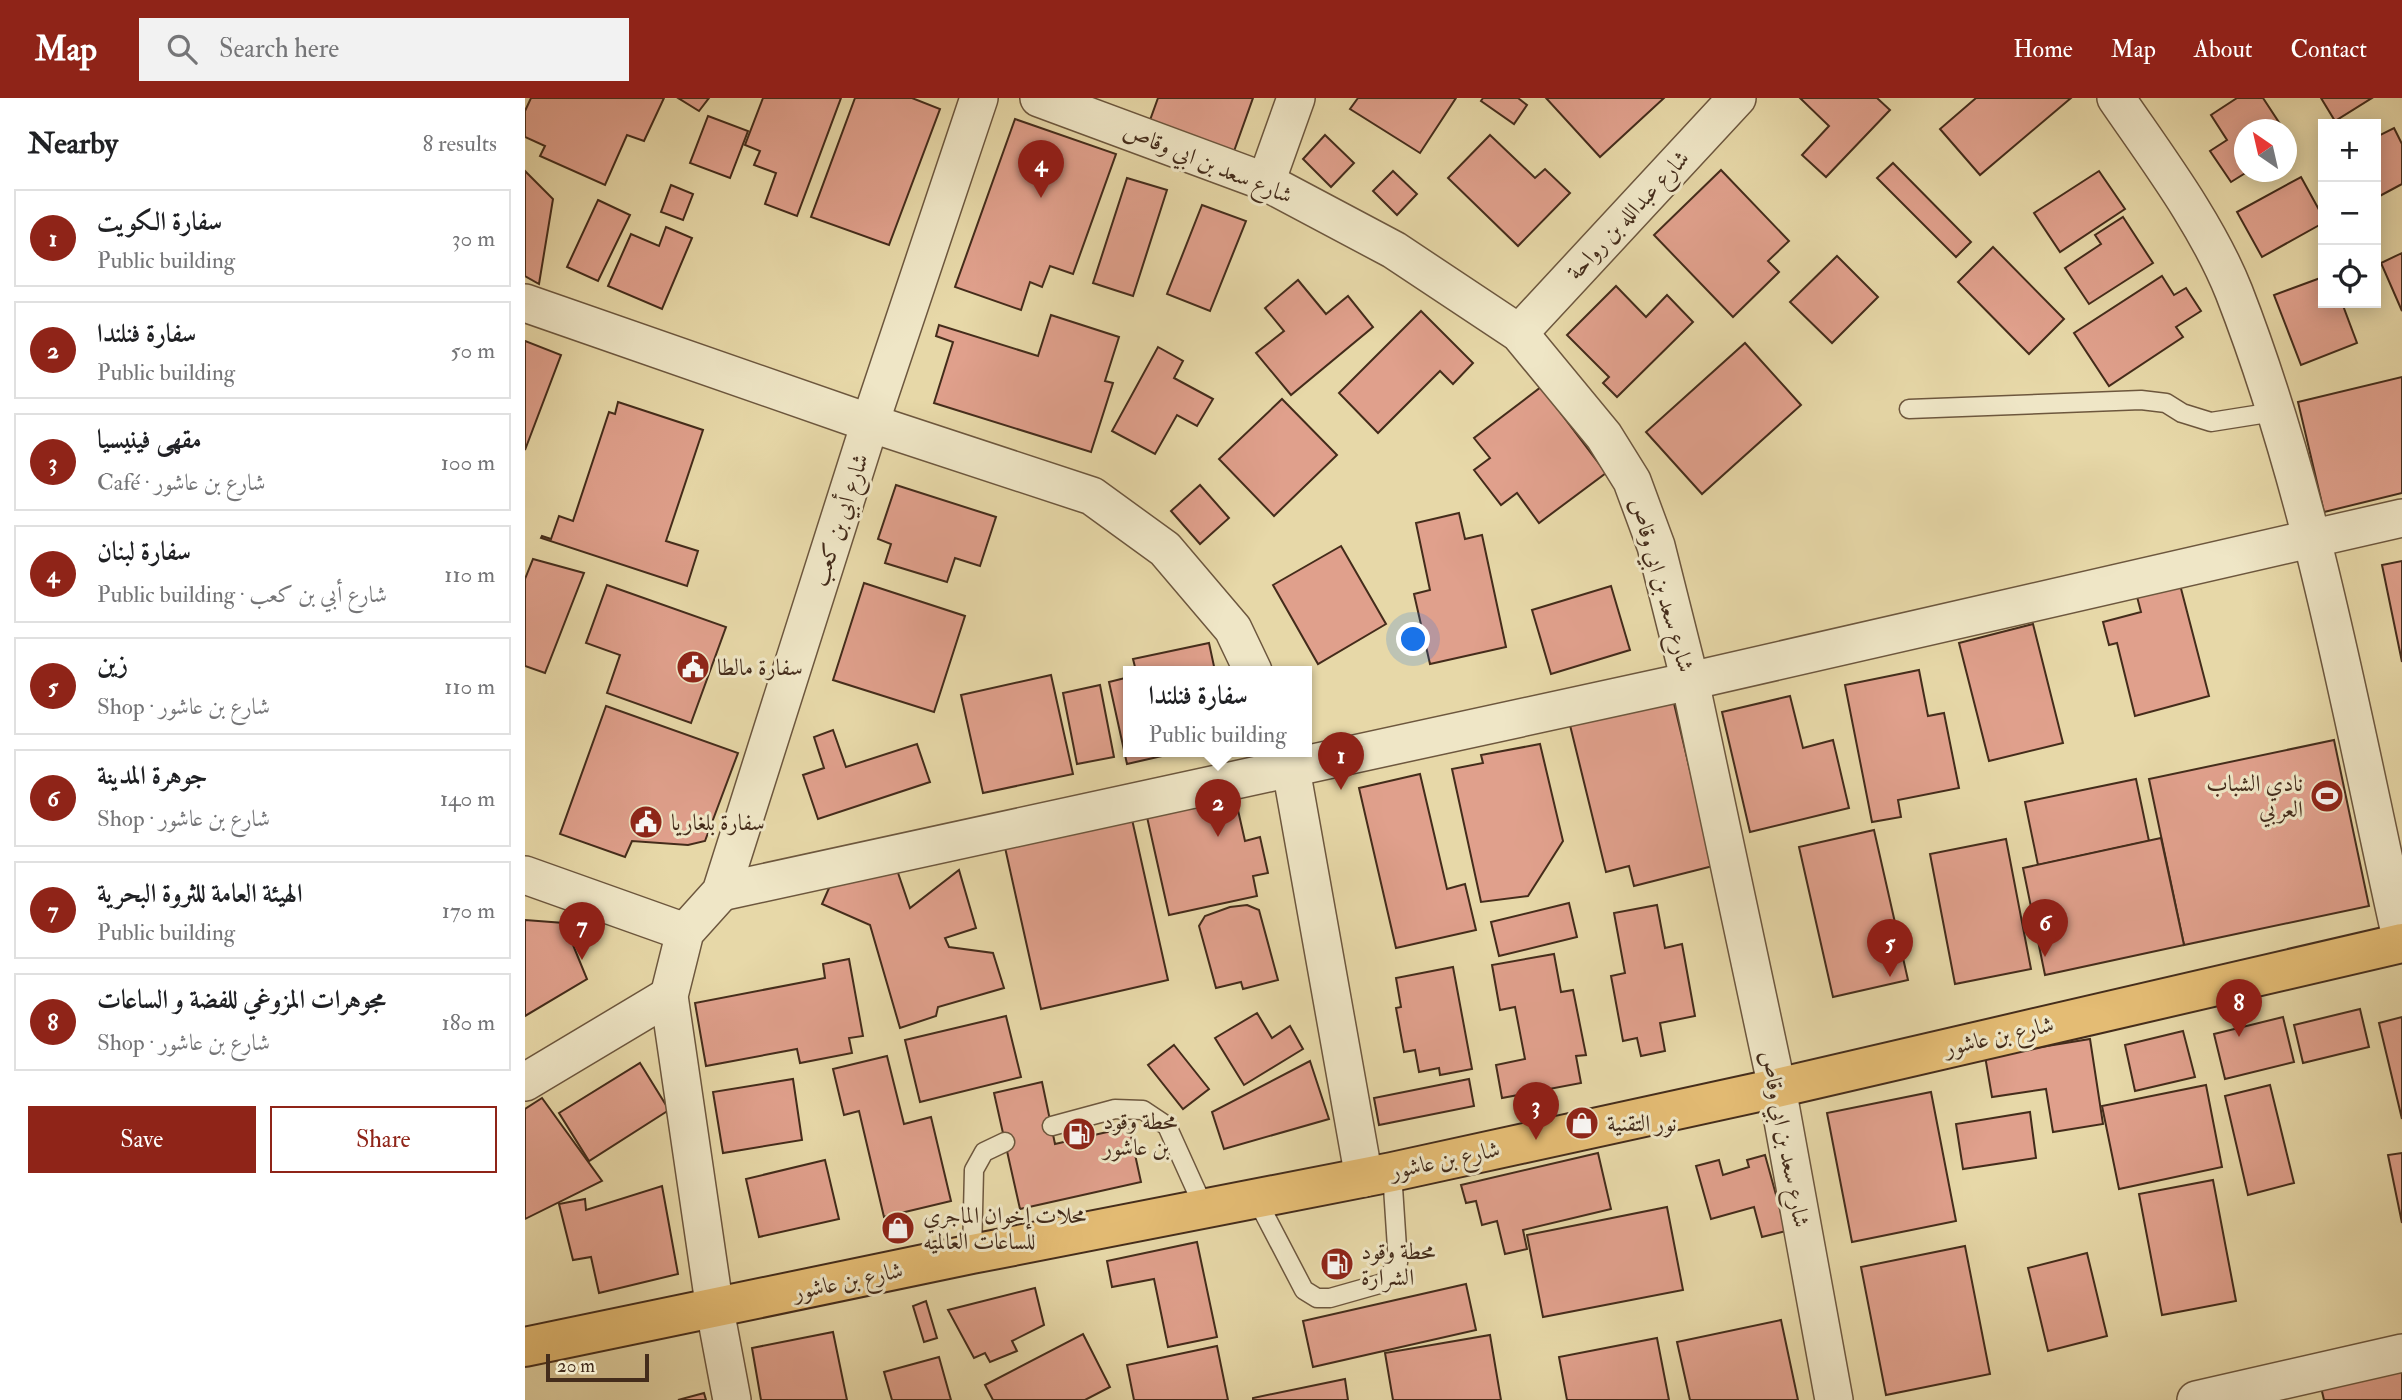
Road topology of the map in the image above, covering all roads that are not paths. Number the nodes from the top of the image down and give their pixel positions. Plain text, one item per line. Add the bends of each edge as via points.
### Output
1 (979, 98) edge
2 (1039, 98) edge
3 (1296, 98) edge
4 (1737, 98) edge
5 (2116, 98) edge
6 (1266, 182) junction
7 (525, 303) edge
8 (1519, 333) junction
9 (1909, 409) dead end
10 (2274, 412) junction
11 (870, 424) junction
12 (2402, 518) edge
13 (2311, 538) junction
14 (1252, 666) edge
15 (1690, 681) junction
16 (1312, 755) edge
17 (1288, 760) edge
18 (525, 875) edge
19 (721, 892) junction
20 (685, 932) junction
21 (2402, 943) edge
22 (669, 996) junction
23 (525, 1082) edge
24 (1777, 1088) junction
25 (1052, 1126) dead end
26 (1005, 1142) dead end
27 (1378, 1175) junction
28 (1257, 1200) junction
29 (1205, 1210) junction
30 (972, 1254) junction
31 (715, 1310) junction
32 (525, 1347) edge
33 (2402, 1353) edge
34 (732, 1400) edge
35 (1834, 1400) edge
36 (2196, 1400) edge

1 - 11 street, شارع أبي بن كعب
2 - 6 street, شارع سعد بن ابي وقاص
3 - 6 street
4 - 8 street, شارع عبدالله بن رواحة
5 - 10 street via 2182,195 2233,290
6 - 8 street, شارع سعد بن ابي وقاص via 1394,250
7 - 11 street
8 - 15 street, شارع سعد بن ابي وقاص via 1604,436 1632,481 1656,546
9 - 10 lane via 2141,400 2165,402 2211,422
10 - 13 street
11 - 14 street via 1093,496 1165,549 1233,629
11 - 19 street, شارع أبي بن كعب
12 - 13 street
13 - 15 street
13 - 21 street
15 - 16 street
15 - 24 street, شارع سعد بن ابي وقاص
17 - 19 street
17 - 27 street
18 - 20 street
19 - 20 street, شارع أبي بن كعب
20 - 22 street
21 - 24 main road, شارع بن عاشور
22 - 23 street
22 - 31 street
24 - 27 main road, شارع بن عاشور
24 - 35 street, شارع سعد بن ابي وقاص
25 - 29 lane via 1115,1109 1143,1110 1167,1126
26 - 30 lane via 984,1152 974,1170
27 - 28 main road, شارع بن عاشور
27 - 28 lane via 1398,1263 1383,1283 1330,1298 1317,1298 1304,1290
28 - 29 main road, شارع بن عاشور
29 - 30 main road, شارع بن عاشور
30 - 31 main road, شارع بن عاشور
31 - 32 main road, شارع بن عاشور
31 - 34 street
33 - 36 street

